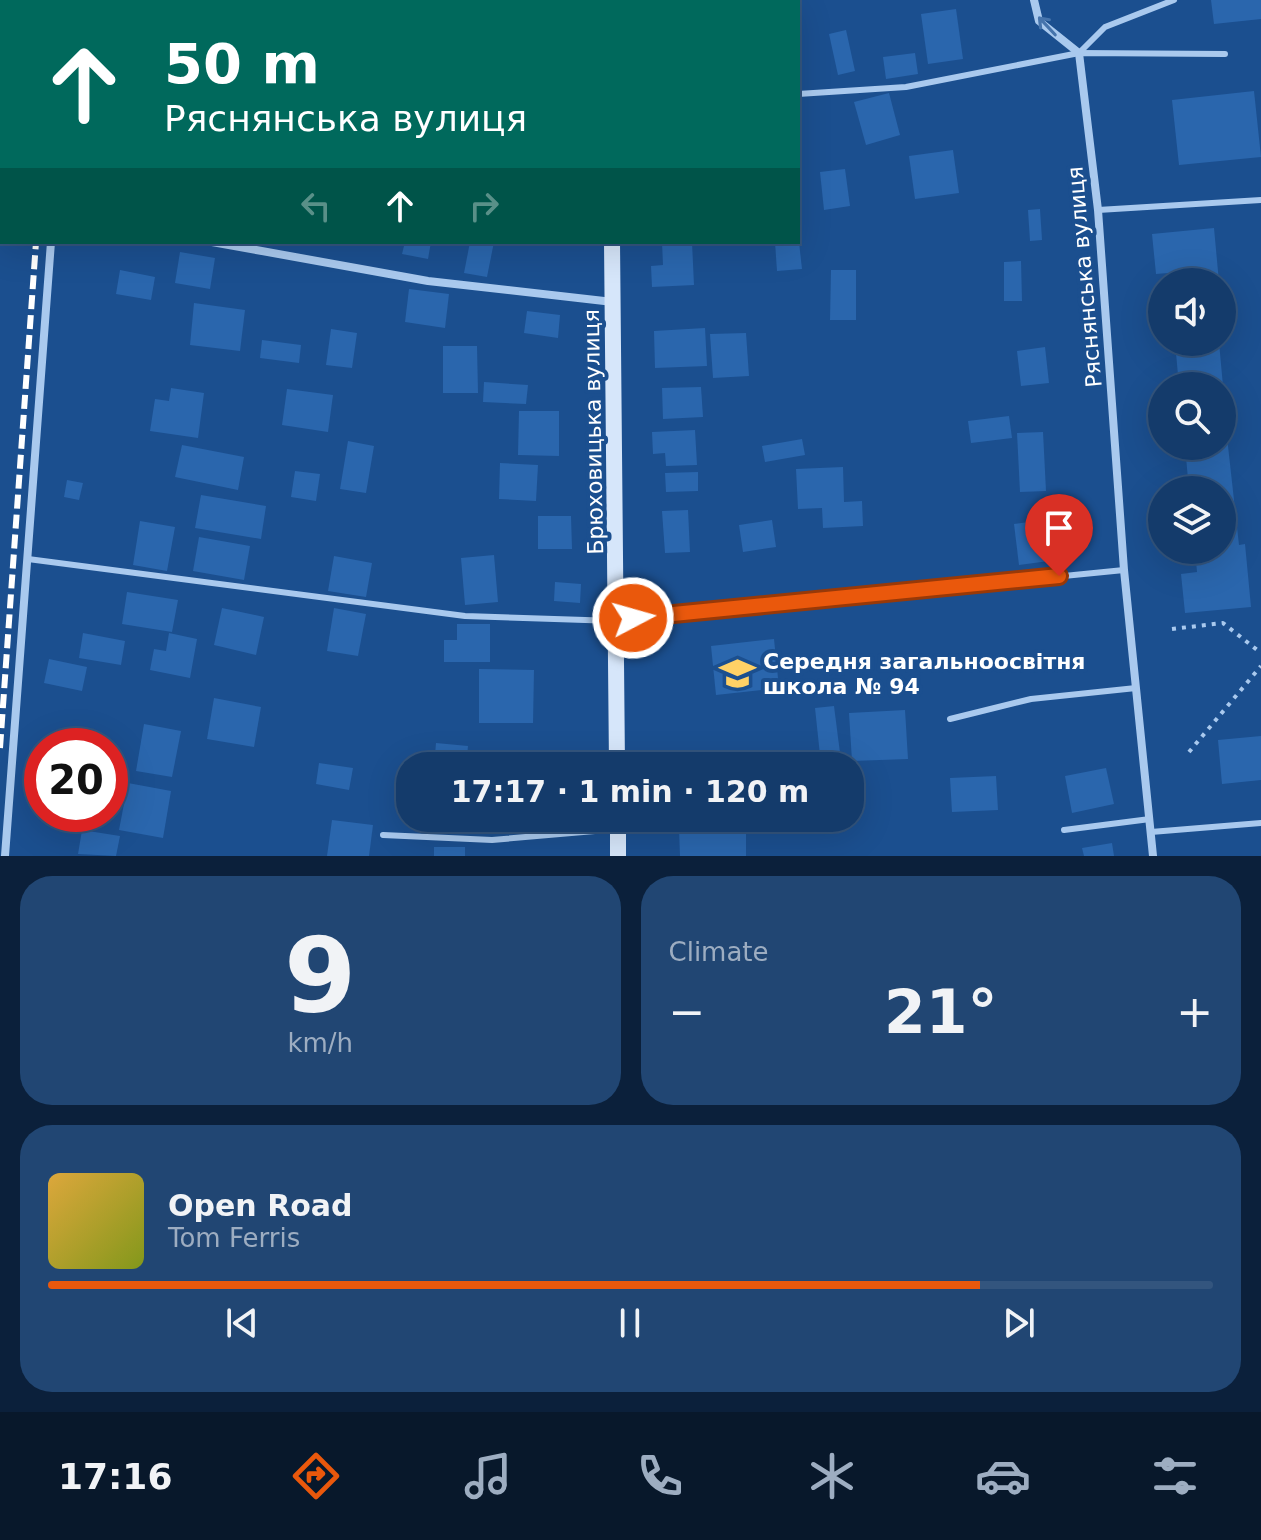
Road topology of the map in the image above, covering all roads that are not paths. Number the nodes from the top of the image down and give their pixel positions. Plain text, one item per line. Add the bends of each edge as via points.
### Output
1 (1034, 0) edge
2 (1174, 0) edge
3 (1079, 53) junction
4 (1225, 54) dead end
5 (800, 94) edge
6 (1261, 200) edge
7 (1098, 210) junction
8 (51, 244) edge
9 (223, 244) edge
10 (612, 244) edge
11 (614, 302) junction
12 (28, 559) junction
13 (1124, 570) junction
14 (616, 621) junction
15 (1136, 688) junction
16 (950, 719) dead end
17 (617, 752) edge
18 (1150, 819) junction
19 (1261, 823) edge
20 (1064, 830) dead end
21 (555, 832) edge
22 (618, 832) edge
23 (1151, 832) junction
24 (383, 835) dead end
25 (5, 856) edge
26 (618, 856) edge
27 (1153, 856) edge

3 -> 1 street via 1039,21
2 - 3 lane via 1105,27
3 - 4 lane
3 - 5 lane via 906,87
3 - 7 street, Ряснянська вулиця
6 - 7 lane
7 - 13 street, Ряснянська вулиця
8 - 12 street
9 - 11 street via 428,281
10 - 11 main road, Брюховицька вулиця
11 - 14 main road, Брюховицька вулиця
12 - 14 lane via 465,616
12 - 25 street
13 - 14 lane
13 - 15 street, Ряснянська вулиця
14 - 17 main road, Брюховицька вулиця
15 - 16 lane via 1031,699
15 - 18 street, Ряснянська вулиця
18 - 20 lane
18 - 23 street, Ряснянська вулиця
19 - 23 lane
21 - 24 lane via 492,840
22 - 26 main road
23 - 27 street, Ряснянська вулиця

